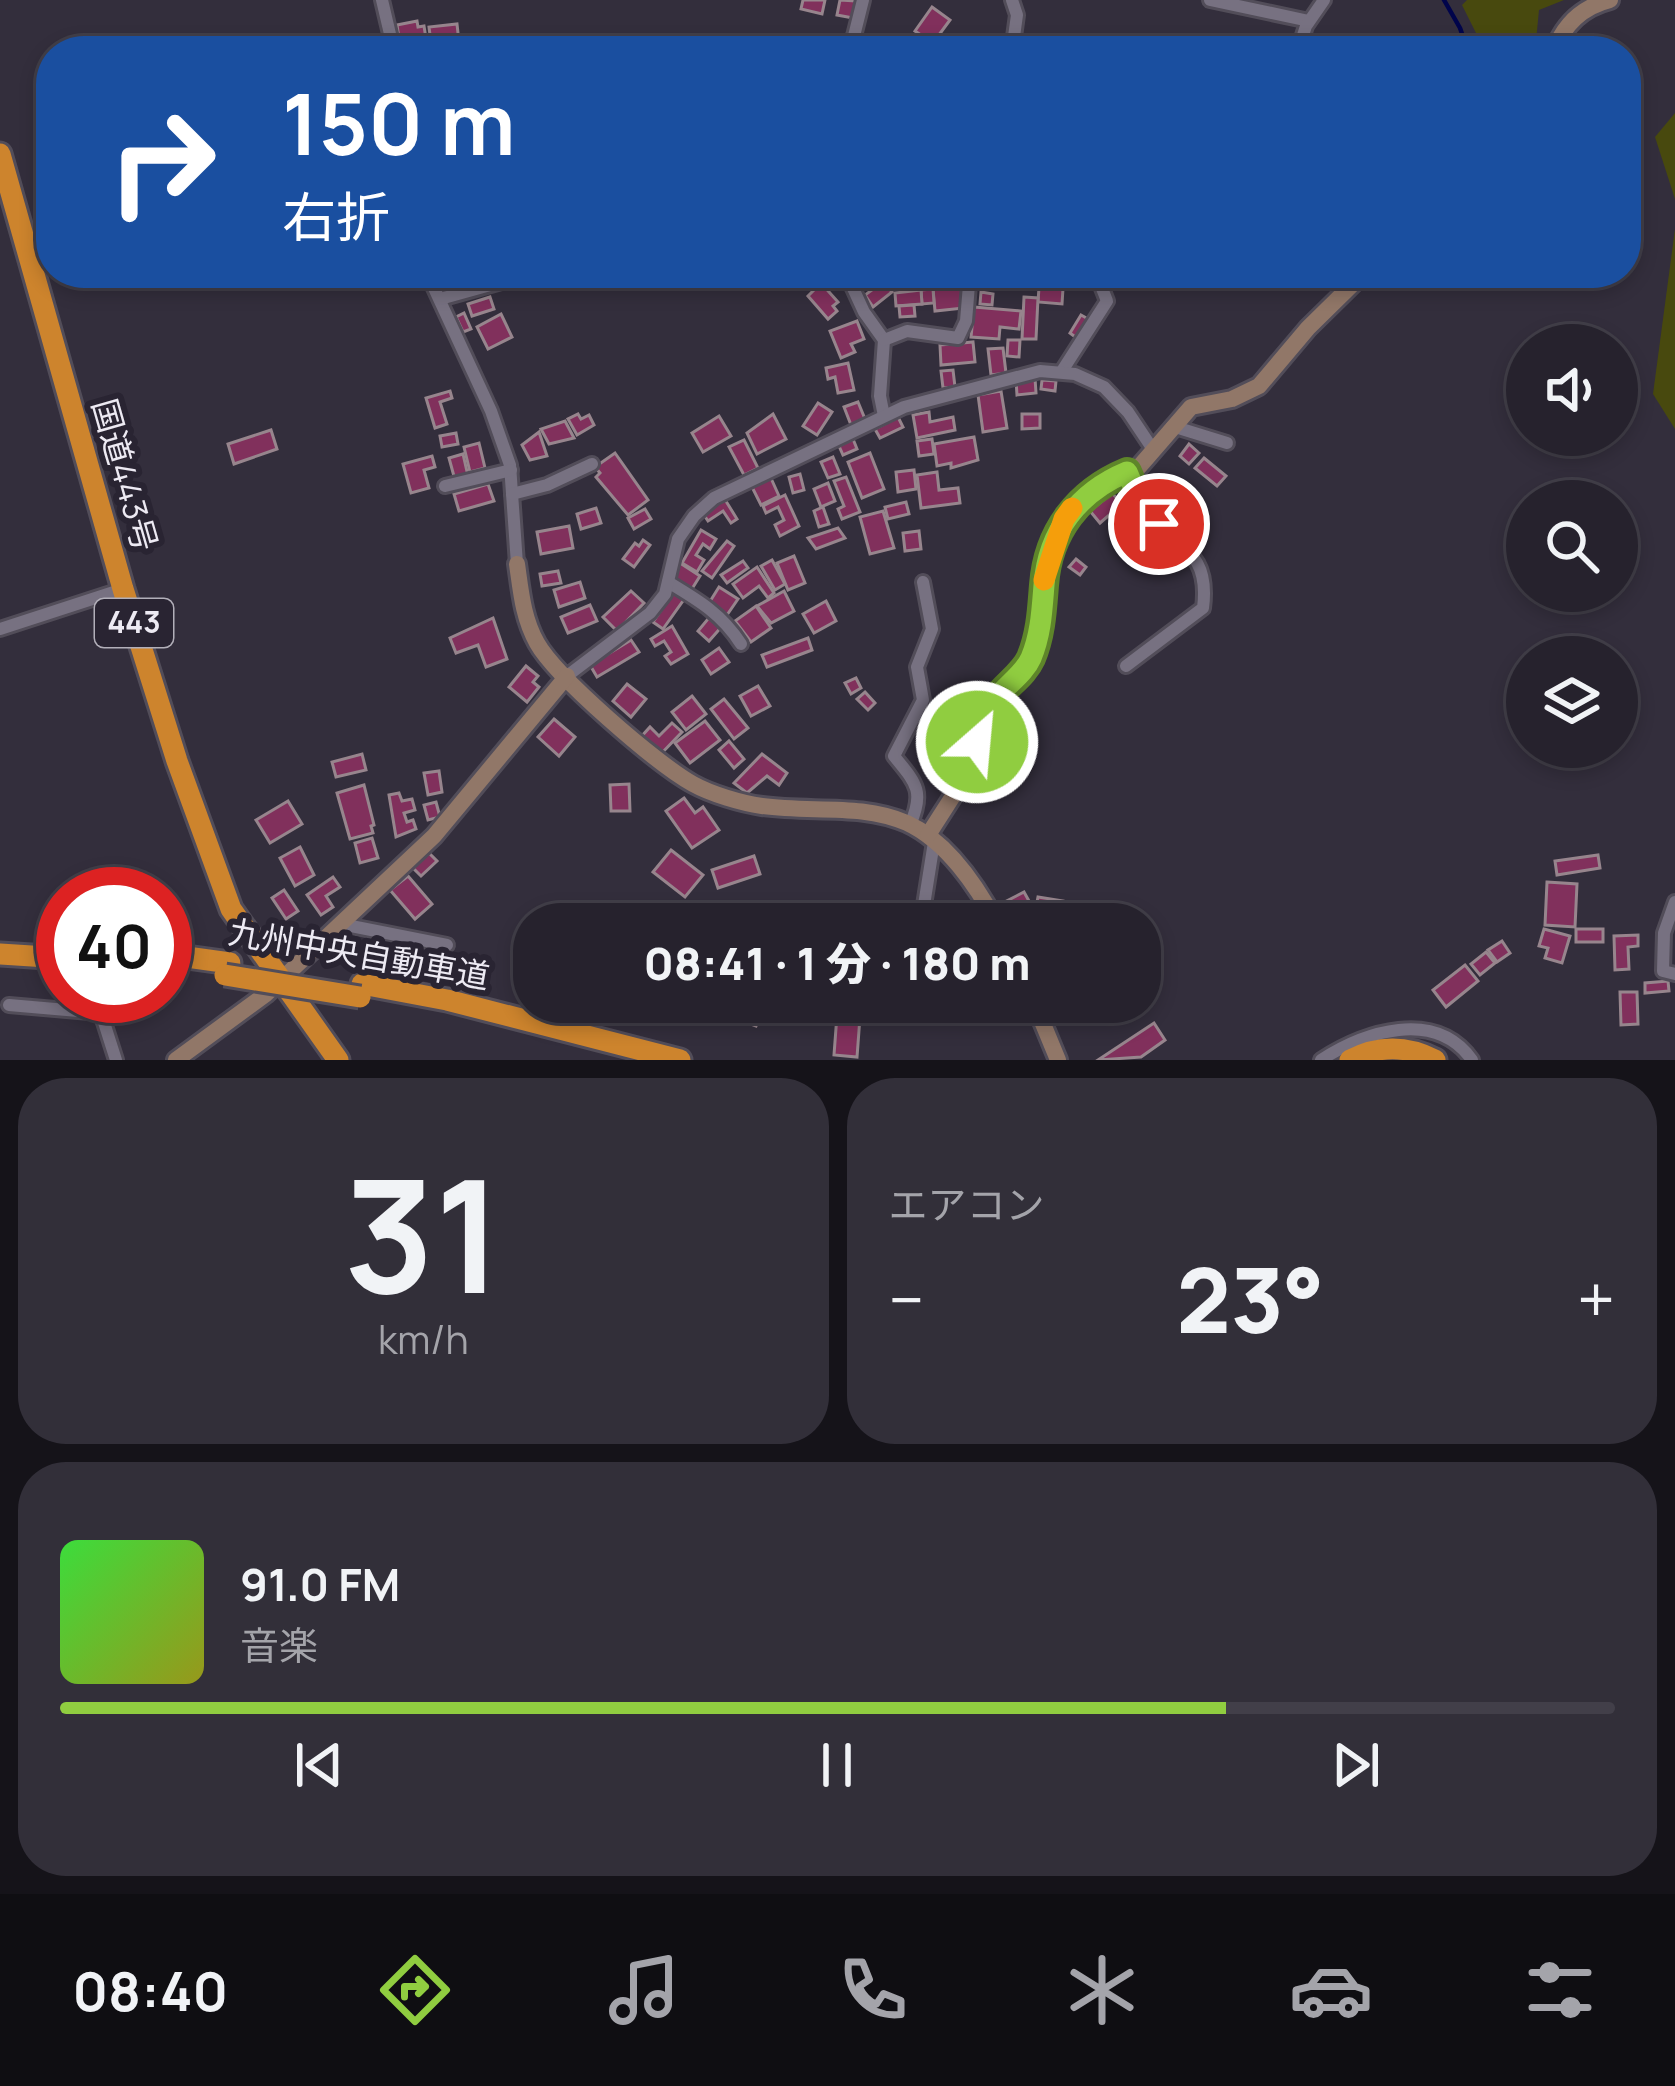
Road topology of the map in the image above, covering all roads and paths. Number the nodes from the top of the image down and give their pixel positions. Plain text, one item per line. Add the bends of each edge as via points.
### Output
1 (382, 0) edge
2 (863, 0) edge
3 (1012, 0) edge
4 (1210, 0) edge
5 (1324, 0) edge
6 (1602, 1) edge
7 (1310, 21) junction
8 (390, 36) edge
9 (854, 36) edge
10 (1014, 36) edge
11 (1304, 36) edge
12 (1563, 36) edge
13 (0, 154) edge
14 (36, 280) edge
15 (38, 288) edge
16 (434, 288) edge
17 (480, 288) edge
18 (853, 288) edge
19 (969, 288) edge
20 (1102, 288) edge
21 (1349, 288) edge
22 (440, 299) junction
23 (884, 340) junction
24 (1062, 371) junction
25 (884, 416) junction
26 (1172, 426) junction
27 (1228, 443) dead end
28 (1154, 451) junction
29 (592, 464) dead end
30 (511, 470) junction
31 (1127, 472) junction
32 (446, 486) dead end
33 (512, 494) junction
34 (518, 564) joint
35 (668, 582) junction
36 (923, 582) dead end
37 (124, 589) junction
38 (0, 629) edge
39 (741, 644) dead end
40 (1126, 666) dead end
41 (567, 676) junction
42 (910, 825) junction
43 (931, 839) junction
44 (1675, 902) edge
45 (924, 903) edge
46 (983, 903) edge
47 (341, 924) junction
48 (0, 941) edge
49 (36, 943) edge
50 (447, 945) dead end
51 (0, 954) edge
52 (36, 956) edge
53 (192, 960) edge
54 (192, 967) edge
55 (228, 969) junction
56 (1675, 974) edge
57 (281, 980) junction
58 (361, 990) junction
59 (9, 1005) dead end
60 (1043, 1023) edge
61 (116, 1060) edge
62 (176, 1060) edge
63 (338, 1060) edge
64 (626, 1060) edge
65 (680, 1060) edge
66 (1058, 1060) edge
67 (1321, 1060) edge
68 (1350, 1060) edge
69 (1435, 1060) edge
70 (1472, 1060) edge

1 - 8 street
2 - 9 street
3 - 10 street
4 - 7 street
5 - 7 street
6 - 12 street
7 - 11 street
13 - 14 highway, 国道443号 / 443
15 - 37 highway, 国道443号 / 443
16 - 22 street
17 - 22 street
18 - 23 street
19 - 23 street via 958,338 907,331
20 - 24 street via 1107,301
21 - 26 street via 1259,386 1198,403
22 - 30 street
23 - 25 street
24 - 25 street via 1017,375
24 - 28 street via 1104,387
25 - 35 street via 714,497 678,539
26 - 27 street
26 - 28 street
28 - 31 street
29 - 33 street
30 - 32 street
30 - 33 street
31 - 40 street via 1142,507 1197,556 1206,587 1203,608
31 - 43 street via 1084,496 1064,519 1030,663 992,703
33 - 34 street
34 - 41 street via 523,609 539,646
35 - 39 street via 708,605
35 - 41 street via 650,613
36 - 42 street via 932,629 917,667 923,700 894,756 916,783
37 - 38 street
37 - 57 highway, 国道443号 / 443 via 231,909
41 - 42 street via 694,785 760,806 877,812
41 - 47 street via 434,836
42 - 43 street
43 - 45 street
43 - 46 street
44 - 56 street via 1660,960
47 - 50 street
47 - 57 street
48 - 49 highway
51 - 52 highway
53 - 55 highway, 九州中央自動車道
54 - 55 highway, 九州中央自動車道
55 - 58 highway, 九州中央自動車道
57 - 62 street
57 - 63 highway, 国道443号 / 443
58 - 64 highway, 九州中央自動車道
58 - 65 highway, 九州中央自動車道 via 447,1000
59 - 61 street via 101,1013
60 - 66 street
67 - 70 street via 1401,1027 1441,1036
68 - 69 highway via 1391,1047

